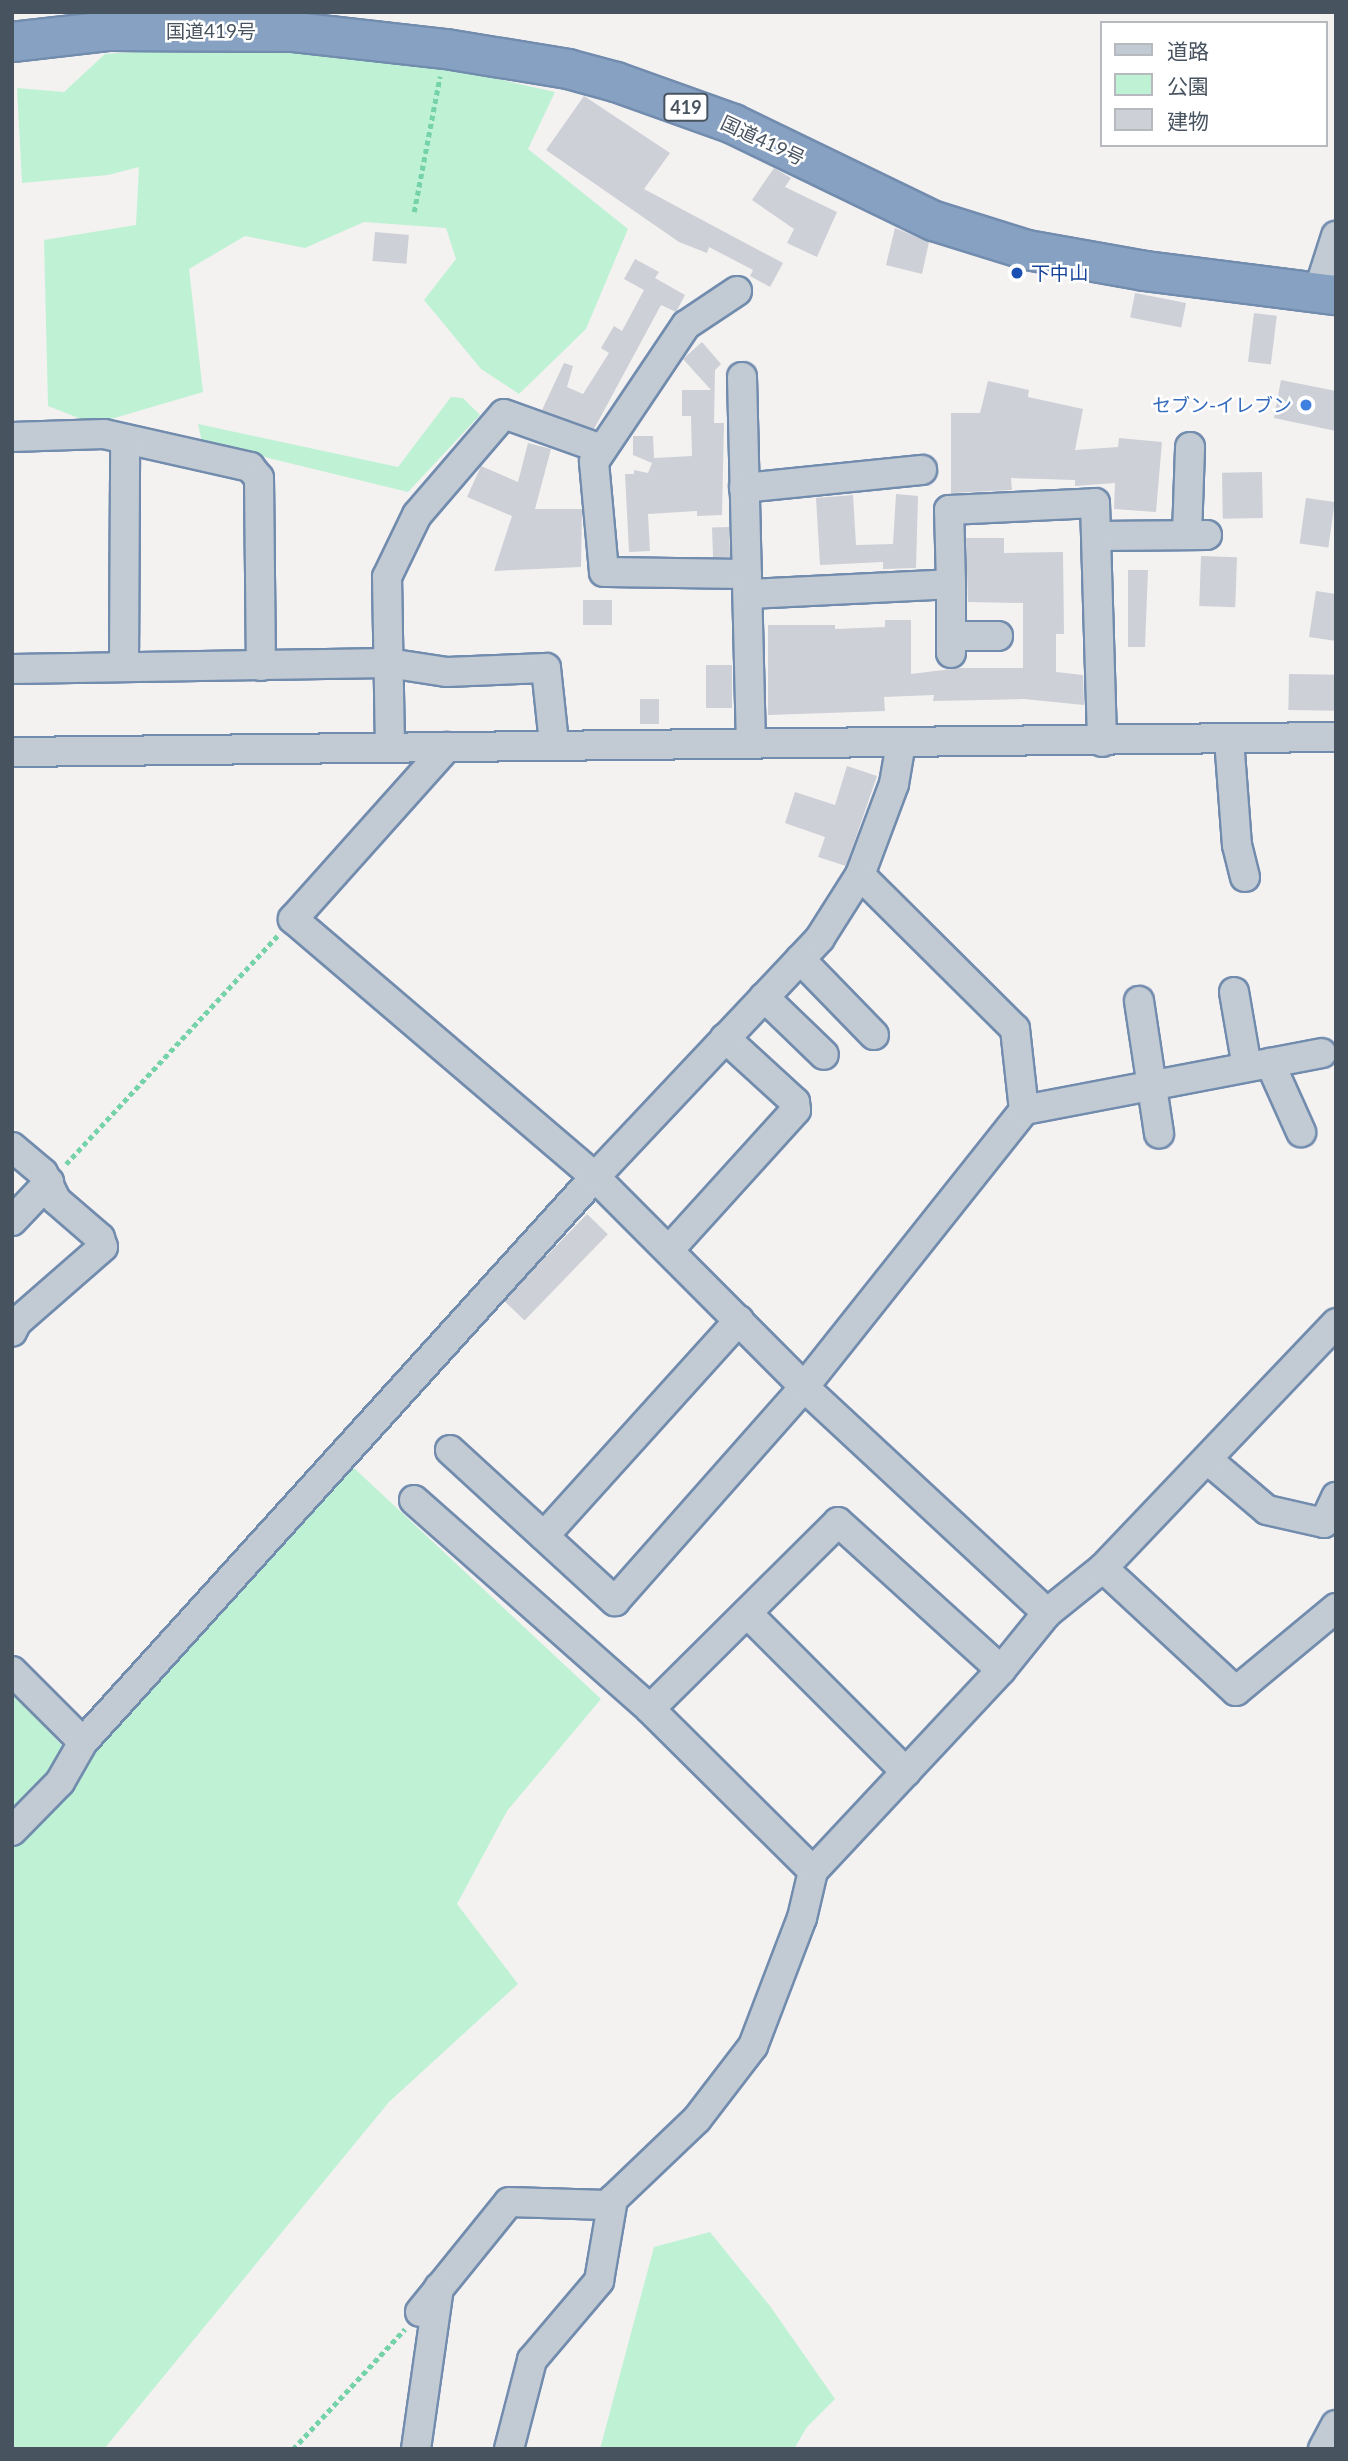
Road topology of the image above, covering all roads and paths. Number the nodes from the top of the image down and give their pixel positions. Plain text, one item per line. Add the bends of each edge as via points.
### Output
1 (108, 21) edge
2 (297, 22) edge
3 (12, 42) edge
4 (446, 49) junction
5 (414, 212) dead end
6 (1336, 236) edge
7 (737, 291) dead end
8 (1327, 293) edge
9 (742, 377) dead end
10 (12, 436) edge
11 (125, 440) junction
12 (1190, 447) dead end
13 (603, 449) junction
14 (922, 470) dead end
15 (744, 488) junction
16 (1098, 536) junction
17 (747, 584) junction
18 (951, 584) junction
19 (999, 636) dead end
20 (388, 663) junction
21 (261, 666) junction
22 (124, 667) junction
23 (12, 669) edge
24 (1336, 737) edge
25 (1229, 739) junction
26 (1102, 742) junction
27 (554, 743) junction
28 (751, 743) junction
29 (901, 743) junction
30 (447, 747) junction
31 (390, 748) junction
32 (12, 752) edge
33 (860, 875) junction
34 (1245, 877) dead end
35 (293, 919) junction
36 (800, 959) junction
37 (1234, 992) dead end
38 (764, 997) junction
39 (1139, 1000) dead end
40 (874, 1035) dead end
41 (725, 1038) junction
42 (1322, 1053) dead end
43 (824, 1055) dead end
44 (1258, 1065) junction
45 (1151, 1086) junction
46 (1024, 1110) junction
47 (1301, 1132) dead end
48 (1159, 1133) dead end
49 (12, 1147) edge
50 (595, 1177) junction
51 (48, 1182) junction
52 (12, 1221) edge
53 (668, 1250) junction
54 (739, 1320) junction
55 (1335, 1325) edge
56 (12, 1332) edge
57 (804, 1387) junction
58 (450, 1450) dead end
59 (1208, 1460) junction
60 (1336, 1497) edge
61 (414, 1500) dead end
62 (544, 1536) junction
63 (1103, 1568) junction
64 (1336, 1608) edge
65 (747, 1613) junction
66 (1046, 1613) junction
67 (1001, 1670) junction
68 (12, 1671) edge
69 (650, 1709) junction
70 (83, 1742) junction
71 (906, 1772) junction
72 (12, 1831) edge
73 (813, 1871) junction
74 (613, 2199) junction
75 (439, 2288) junction
76 (420, 2312) joint
77 (1336, 2425) edge
78 (293, 2449) edge
79 (416, 2449) edge
80 (509, 2449) edge
81 (1323, 2449) edge

1 - 2 highway, 国道419号 / 419
1 - 3 highway, 国道419号 / 419
2 - 4 highway, 国道419号 / 419
4 - 5 path
4 - 8 highway, 国道419号 / 419 via 616,82 733,124 934,221 1027,250 1145,271
6 - 8 street
7 - 13 street via 686,325
9 - 15 street
10 - 11 street via 104,434
11 - 21 street via 250,467 259,478
11 - 22 street
12 - 16 street via 1197,535
13 - 17 street via 594,462 604,572
13 - 20 street via 504,414 417,515 387,577
14 - 15 street
15 - 17 street
16 - 18 street via 1095,503 948,510
16 - 26 street
17 - 18 street
17 - 28 street
18 - 19 street via 951,644
20 - 21 street
20 - 27 street via 447,672 546,668
20 - 31 street
21 - 22 street
22 - 23 street
24 - 25 street
25 - 26 street
25 - 34 street via 1237,845
26 - 29 street
27 - 28 street
27 - 30 street
28 - 29 street
29 - 33 street via 894,784
30 - 31 street
30 - 35 street
31 - 32 street
33 - 36 street via 820,938
33 - 46 street via 1015,1029
35 - 50 street
35 - 51 path
36 - 38 street
36 - 40 street
37 - 44 street
38 - 41 street
38 - 43 street
39 - 45 street
41 - 50 street
41 - 53 street via 795,1102 796,1110
42 - 44 street
44 - 45 street
44 - 47 street
45 - 46 street
45 - 48 street
46 - 57 street
49 - 51 street
50 - 53 street
50 - 70 street
51 - 52 street
51 - 56 street via 56,1200 100,1238 103,1247 17,1322
53 - 54 street
54 - 57 street
54 - 62 street
55 - 59 street
57 - 62 street via 615,1601
57 - 66 street
58 - 62 street
59 - 60 street via 1267,1510 1324,1523
59 - 63 street
61 - 69 street
63 - 64 street via 1236,1691
63 - 66 street
65 - 67 street via 838,1522
65 - 69 street
65 - 71 street
66 - 67 street
67 - 71 street
68 - 70 street
69 - 73 street
70 - 72 street via 60,1782
71 - 73 street
73 - 74 street via 802,1918 753,2046 697,2119
74 - 75 street via 607,2204 509,2202
74 - 80 street via 599,2281 532,2360
75 - 76 street
75 - 79 street
76 - 78 path
77 - 81 street

